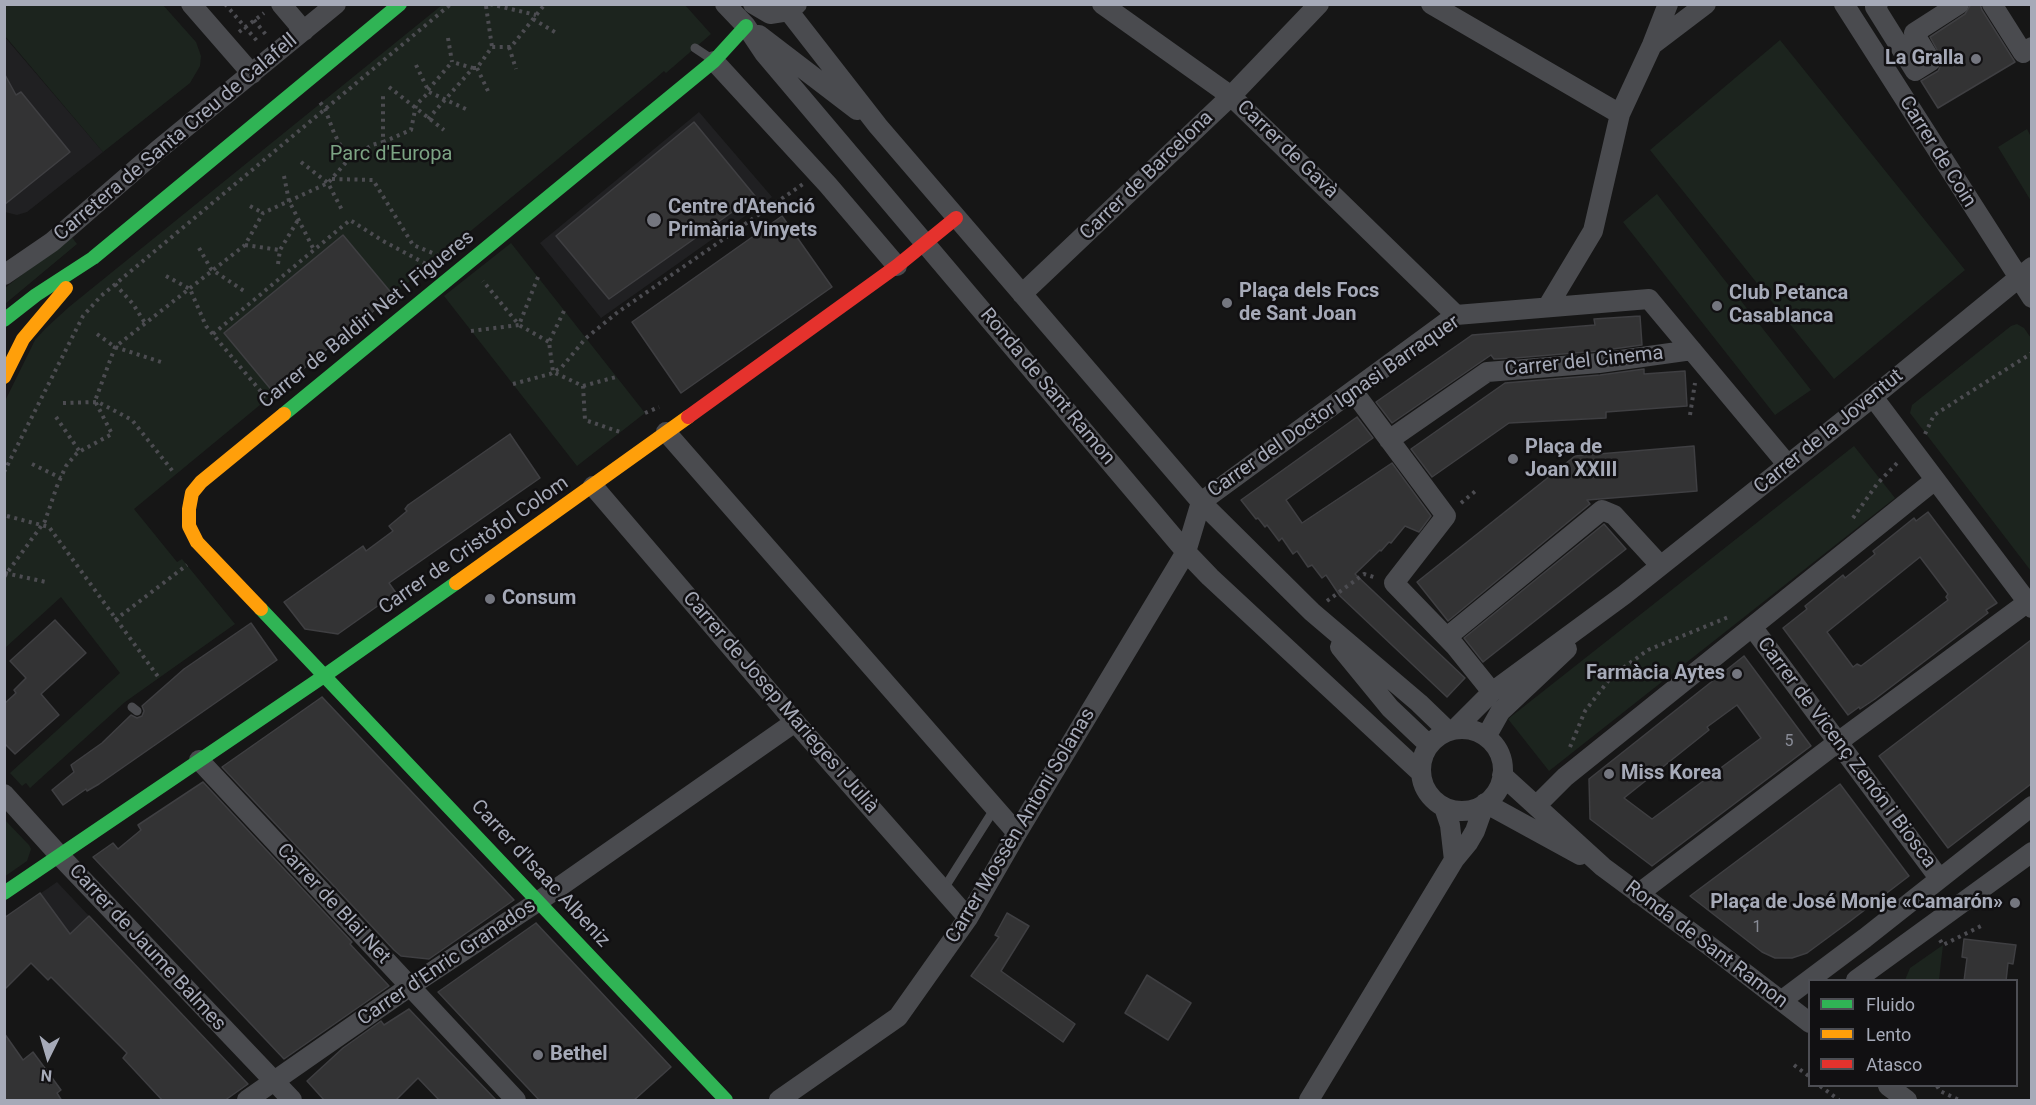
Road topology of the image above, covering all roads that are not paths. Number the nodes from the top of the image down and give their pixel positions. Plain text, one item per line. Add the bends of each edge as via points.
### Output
1 (191, 4) edge
2 (336, 4) edge
3 (400, 4) edge
4 (725, 4) edge
5 (753, 4) edge
6 (1102, 4) edge
7 (1319, 4) edge
8 (1431, 4) edge
9 (1668, 4) edge
10 (1706, 4) edge
11 (1844, 4) edge
12 (1878, 4) edge
13 (1959, 4) edge
14 (1992, 4) edge
15 (276, 6) edge
16 (790, 7) edge
17 (746, 26) junction
18 (304, 31) junction
19 (1652, 45) junction
20 (2031, 47) edge
21 (695, 48) dead end
22 (714, 61) junction
23 (252, 74) junction
24 (1231, 96) junction
25 (1620, 114) junction
26 (878, 126) junction
27 (957, 218) junction
28 (926, 242) junction
29 (93, 258) junction
30 (897, 266) junction
31 (8, 267) edge
32 (2024, 273) edge
33 (1022, 294) junction
34 (2031, 298) edge
35 (1548, 306) junction
36 (1456, 315) junction
37 (4, 320) edge
38 (1692, 350) junction
39 (4, 377) edge
40 (1353, 391) junction
41 (1873, 397) junction
42 (666, 432) junction
43 (1389, 440) junction
44 (1787, 464) junction
45 (1935, 480) junction
46 (593, 486) junction
47 (1201, 502) junction
48 (1186, 552) junction
49 (1660, 565) junction
50 (1624, 595) junction
51 (2030, 603) edge
52 (1312, 612) junction
53 (1753, 628) junction
54 (1447, 637) junction
55 (1354, 665) junction
56 (324, 676) junction
57 (1492, 692) junction
58 (795, 722) junction
59 (1371, 726) junction
60 (1451, 730) junction
61 (1486, 737) junction
62 (1838, 742) junction
63 (1429, 745) junction
64 (200, 760) junction
65 (1421, 772) junction
66 (1502, 775) junction
67 (4, 794) edge
68 (1485, 803) junction
69 (1537, 806) junction
70 (2031, 806) edge
71 (1444, 807) junction
72 (995, 808) junction
73 (1017, 833) junction
74 (2031, 852) edge
75 (60, 856) junction
76 (1454, 860) junction
77 (1603, 867) junction
78 (1939, 878) junction
79 (944, 890) junction
80 (4, 893) edge
81 (1638, 894) junction
82 (539, 901) junction
83 (968, 918) junction
84 (1865, 938) junction
85 (1883, 961) junction
86 (1810, 979) edge
87 (1859, 979) edge
88 (1808, 981) edge
89 (410, 987) junction
90 (1781, 1001) junction
91 (1808, 1019) edge
92 (274, 1082) junction
93 (1889, 1087) edge
94 (247, 1101) edge
95 (292, 1101) edge
96 (516, 1101) edge
97 (726, 1101) edge
98 (779, 1101) edge
99 (1309, 1101) edge
100 (1907, 1101) edge

1 - 23 street
2 - 18 street, Carretera de Santa Creu de Calafell
3 - 29 street, Carretera de Santa Creu de Calafell
4 - 17 street, Ronda de Sant Ramon
5 - 16 street via 770,14
6 - 24 street, Carrer de Gavà
7 - 24 street, Carrer de Barcelona
8 - 25 street
9 - 19 street
10 - 19 street
11 - 32 street, Carrer de Coin
12 - 13 street via 1875,7 1915,71 1931,61 1914,33
14 - 20 street via 2023,53
15 - 18 street
16 - 26 street, Ronda de Sant Ramon
17 - 22 street, Carrer de Baldiri Net i Figueres
17 - 26 street, Ronda de Sant Ramon
17 - 28 street, Ronda de Sant Ramon via 764,53
18 - 23 street, Carretera de Santa Creu de Calafell
19 - 25 street
21 - 22 lane
22 - 30 street
22 - 56 street, Carrer de Baldiri Net i Figueres via 192,493 189,526 197,542
23 - 31 street, Carretera de Santa Creu de Calafell via 52,242
24 - 33 street, Carrer de Barcelona
24 - 36 street, Carrer de Gavà
25 - 35 street via 1593,231
26 - 27 street, Ronda de Sant Ramon
27 - 28 street, Carrer de Cristòfol Colom
27 - 33 street, Ronda de Sant Ramon
28 - 30 street, Carrer de Cristòfol Colom
28 - 48 street, Ronda de Sant Ramon
29 - 37 street, Carretera de Santa Creu de Calafell
29 - 39 street, Carretera de Santa Creu de Calafell via 33,325
30 - 42 street, Carrer de Cristòfol Colom
32 - 34 street, Carrer de Coin
32 - 41 street, Carrer de la Joventut
33 - 47 street, Ronda de Sant Ramon
35 - 36 street, Carrer del Doctor Ignasi Barraquer
35 - 38 street, Carrer del Doctor Ignasi Barraquer via 1649,299
36 - 40 street, Carrer del Doctor Ignasi Barraquer
38 - 43 street, Carrer del Cinema via 1599,363 1487,372
38 - 44 street, Carrer del Doctor Ignasi Barraquer
40 - 43 street
40 - 47 street, Carrer del Doctor Ignasi Barraquer
41 - 44 street, Carrer de la Joventut
41 - 45 street
42 - 46 street, Carrer de Cristòfol Colom
42 - 72 street
43 - 54 street via 1446,516 1394,583
44 - 49 street, Carrer de la Joventut
45 - 51 street
45 - 53 street
46 - 56 street, Carrer de Cristòfol Colom
46 - 58 street, Carrer de Josep Marieges i Julià
47 - 48 street, Carrer Mossèn Antoni Solanas
47 - 52 street, Ronda de Sant Ramon
48 - 59 street, Ronda de Sant Ramon
48 - 73 street, Carrer Mossèn Antoni Solanas
49 - 50 street, Carrer de la Joventut
49 - 54 street via 1614,515 1602,510
50 - 57 street, Carrer de la Joventut
50 - 61 street, Carrer de la Joventut via 1500,712
51 - 62 street
52 - 55 street, Ronda de Sant Ramon
52 - 60 street, Ronda de Sant Ramon
53 - 62 street, Carrer de Vicenç Zenón i Biosca
53 - 69 street via 1565,777
54 - 57 street
55 - 59 street, Ronda de Sant Ramon
55 - 63 street, Ronda de Sant Ramon via 1390,708
56 - 64 street, Carrer de Cristòfol Colom
56 - 82 street, Carrer d'Isaac Albeniz
57 - 60 street, Carrer de la Joventut
58 - 79 street, Carrer de Josep Marieges i Julià
58 - 82 street, Carrer d'Enric Granados
59 - 65 street, Ronda de Sant Ramon
60 - 61 street via 1473,730
60 - 63 street
61 - 66 street via 1499,753
62 - 78 street, Carrer de Vicenç Zenón i Biosca
62 - 81 street
63 - 65 street
64 - 75 street, Carrer de Cristòfol Colom
64 - 89 street, Carrer de Blai Net
65 - 71 street, Ronda de Sant Ramon via 1426,791
66 - 68 street via 1498,789
66 - 69 street, Ronda de Sant Ramon
67 - 75 street, Carrer de Jaume Balmes
68 - 71 street via 1469,811
68 - 76 street via 1475,831
68 - 77 street, Ronda de Sant Ramon
69 - 77 street, Ronda de Sant Ramon
70 - 78 street
71 - 76 street
72 - 73 street
72 - 79 lane
73 - 83 street, Carrer Mossèn Antoni Solanas
74 - 85 street
75 - 80 street, Carrer de Cristòfol Colom
75 - 92 street, Carrer de Jaume Balmes
76 - 99 street
77 - 81 street, Ronda de Sant Ramon
78 - 84 street
79 - 83 street, Carrer de Josep Marieges i Julià
81 - 90 street, Ronda de Sant Ramon
82 - 89 street, Carrer d'Enric Granados
82 - 97 street, Carrer d'Isaac Albeniz
83 - 98 street, Carrer Mossèn Antoni Solanas via 898,1017
84 - 85 street
84 - 86 street
85 - 87 street
88 - 90 street
89 - 92 street, Carrer d'Enric Granados
89 - 96 street, Carrer de Blai Net
90 - 91 street, Ronda de Sant Ramon
92 - 94 street, Carrer d'Enric Granados
92 - 95 street, Carrer de Jaume Balmes
93 - 100 street

